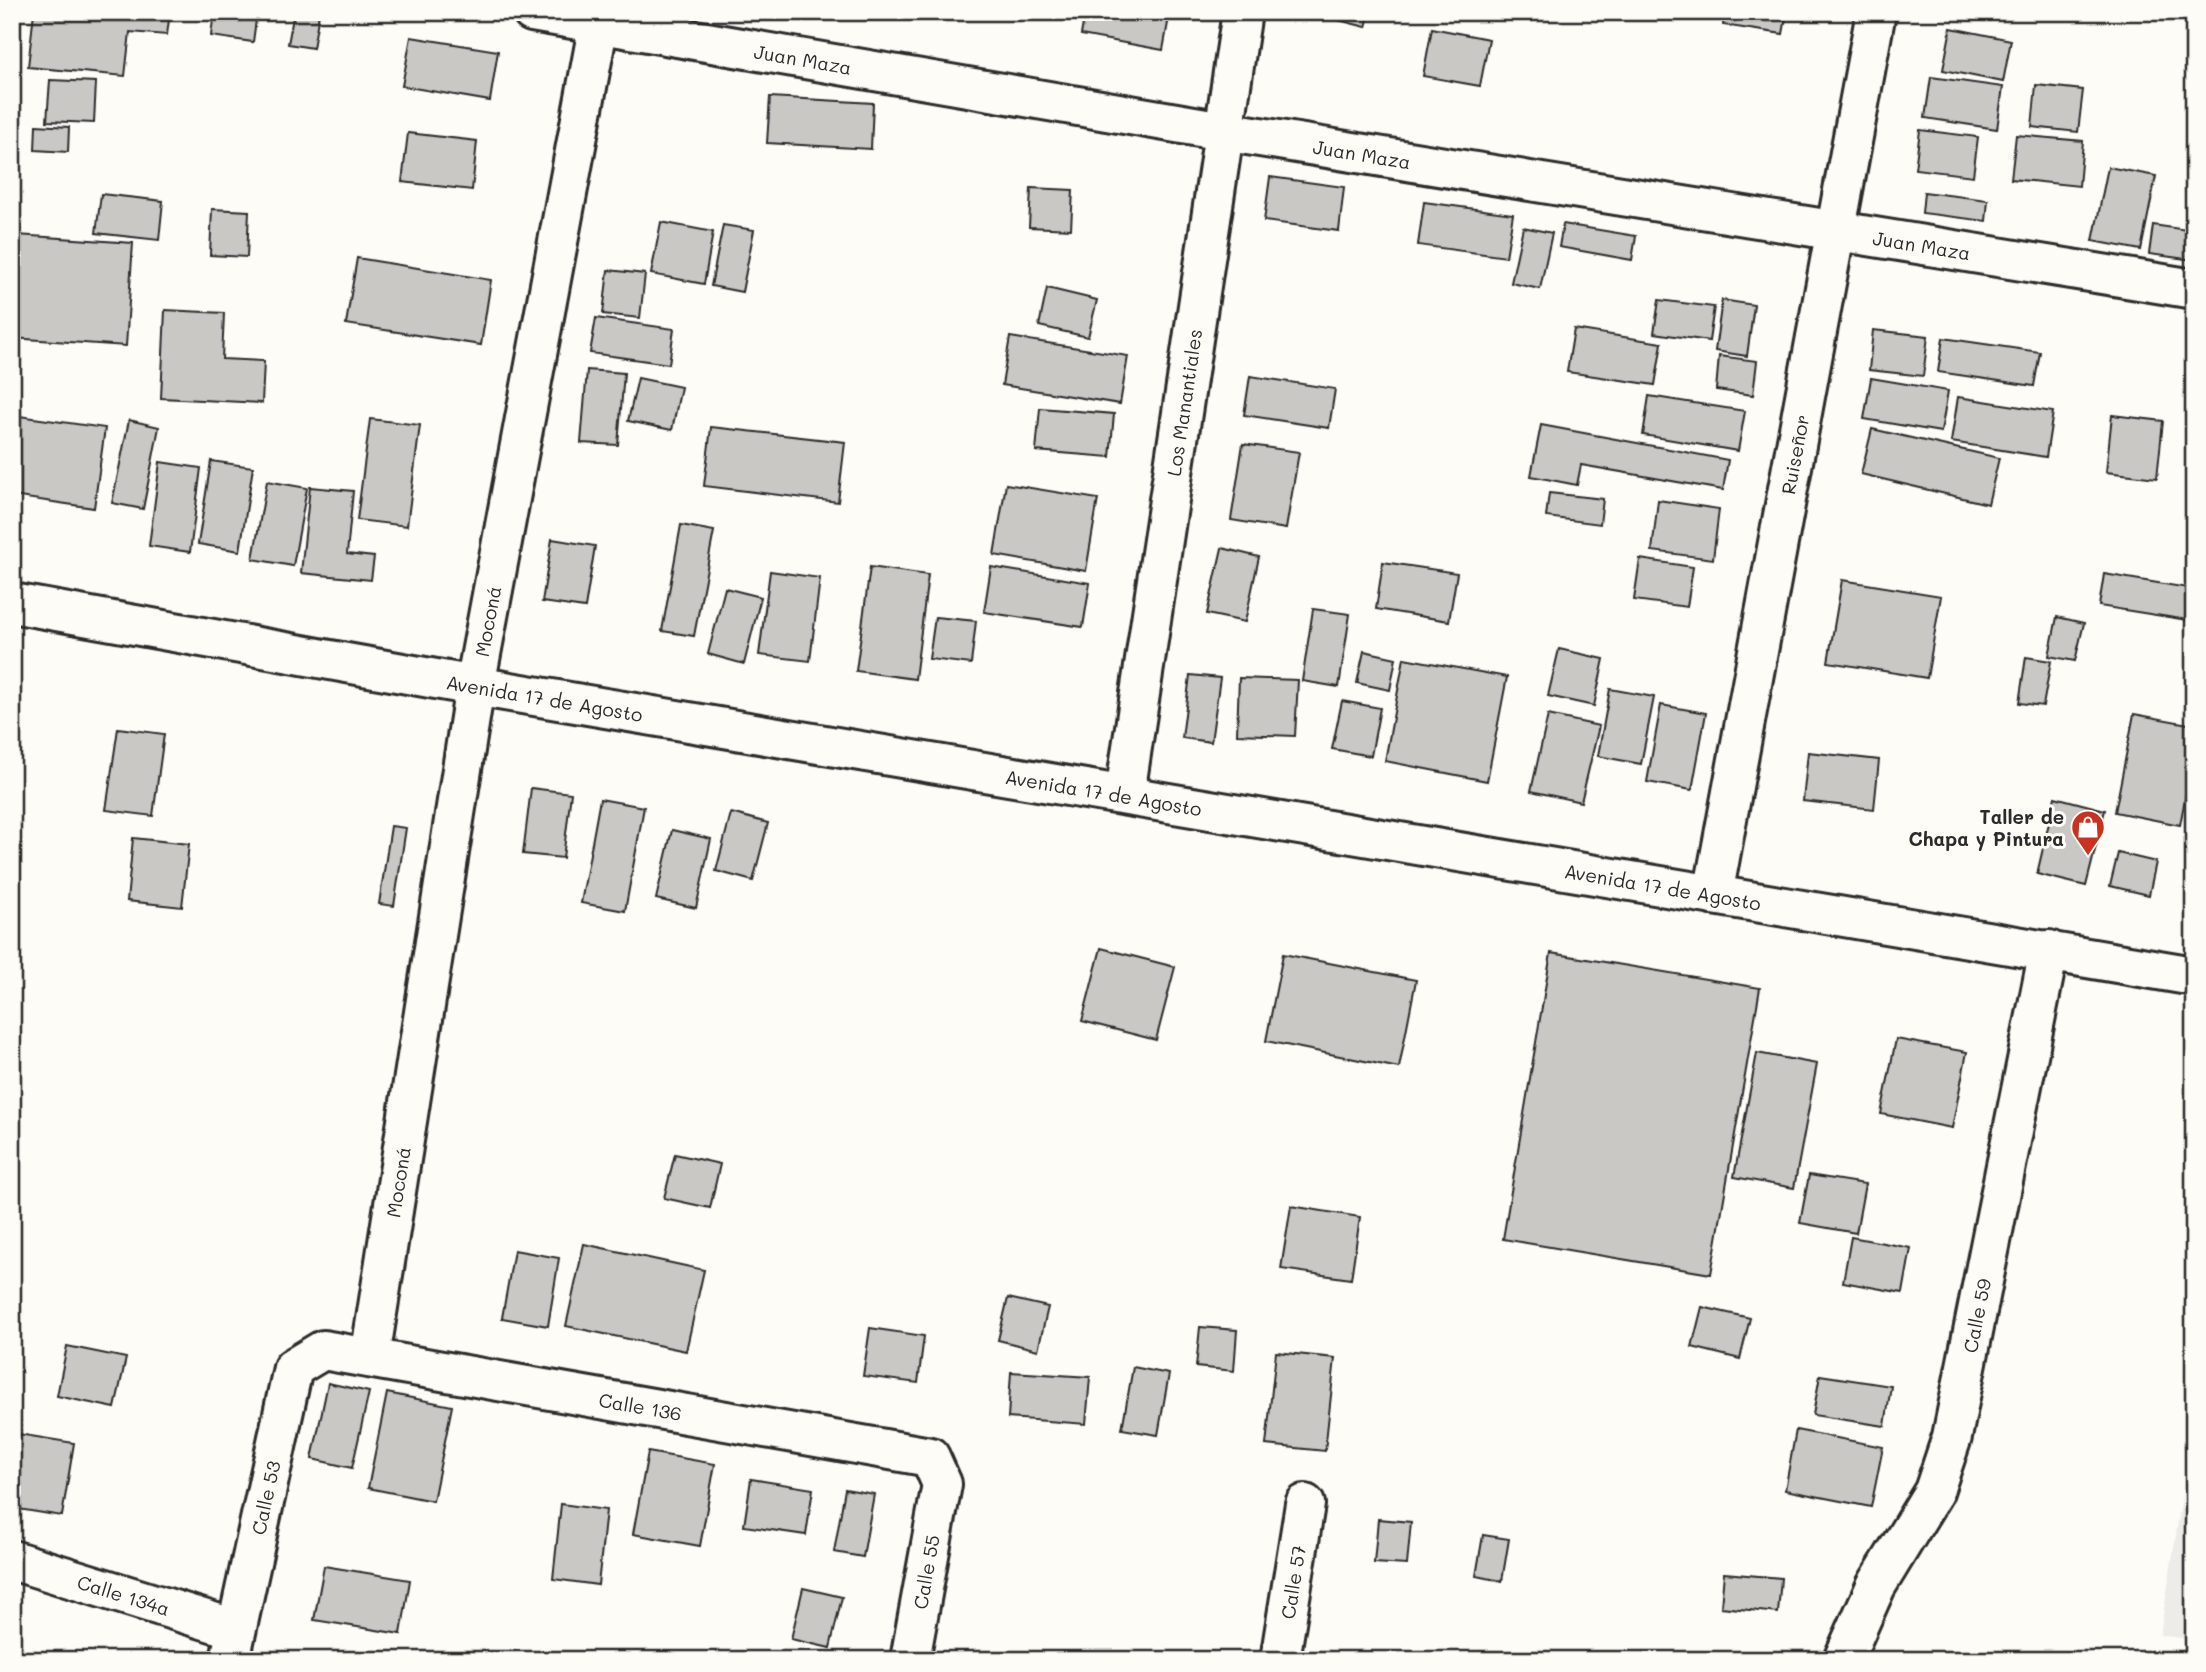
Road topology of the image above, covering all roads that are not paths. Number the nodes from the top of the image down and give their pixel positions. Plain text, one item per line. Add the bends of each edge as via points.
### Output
1 (532, 12) edge
2 (1242, 12) edge
3 (1876, 12) edge
4 (600, 18) edge
5 (1223, 131) junction
6 (1836, 230) junction
7 (2194, 289) edge
8 (12, 603) edge
9 (475, 686) junction
10 (1125, 794) junction
11 (1713, 895) junction
12 (2049, 950) junction
13 (2194, 976) edge
14 (323, 1350) joint
15 (370, 1358) junction
16 (942, 1484) joint
17 (1305, 1504) dead end
18 (12, 1560) edge
19 (232, 1644) edge
20 (910, 1660) edge
21 (1280, 1660) edge
22 (1843, 1660) edge

1 - 4 street, Juan Maza
2 - 5 street, Los Manantiales
3 - 6 street, Ruiseñor
4 - 5 street, Juan Maza
4 - 9 street, Moconá
5 - 6 street, Juan Maza
5 - 10 street, Los Manantiales
6 - 7 street, Juan Maza
6 - 11 street, Ruiseñor
8 - 9 street, Avenida 17 de Agosto
9 - 10 street, Avenida 17 de Agosto
9 - 15 street, Moconá
10 - 11 street, Avenida 17 de Agosto
11 - 12 street, Avenida 17 de Agosto
12 - 13 street, Avenida 17 de Agosto
12 - 22 street, Calle 59 via 1952,1437 1934,1492 1876,1586
14 - 15 street, Calle 136
14 - 19 street, Calle 53 via 293,1368
15 - 16 street, Calle 136 via 930,1457
16 - 20 street, Calle 55
17 - 21 street, Calle 57
18 - 19 street, Calle 134a

